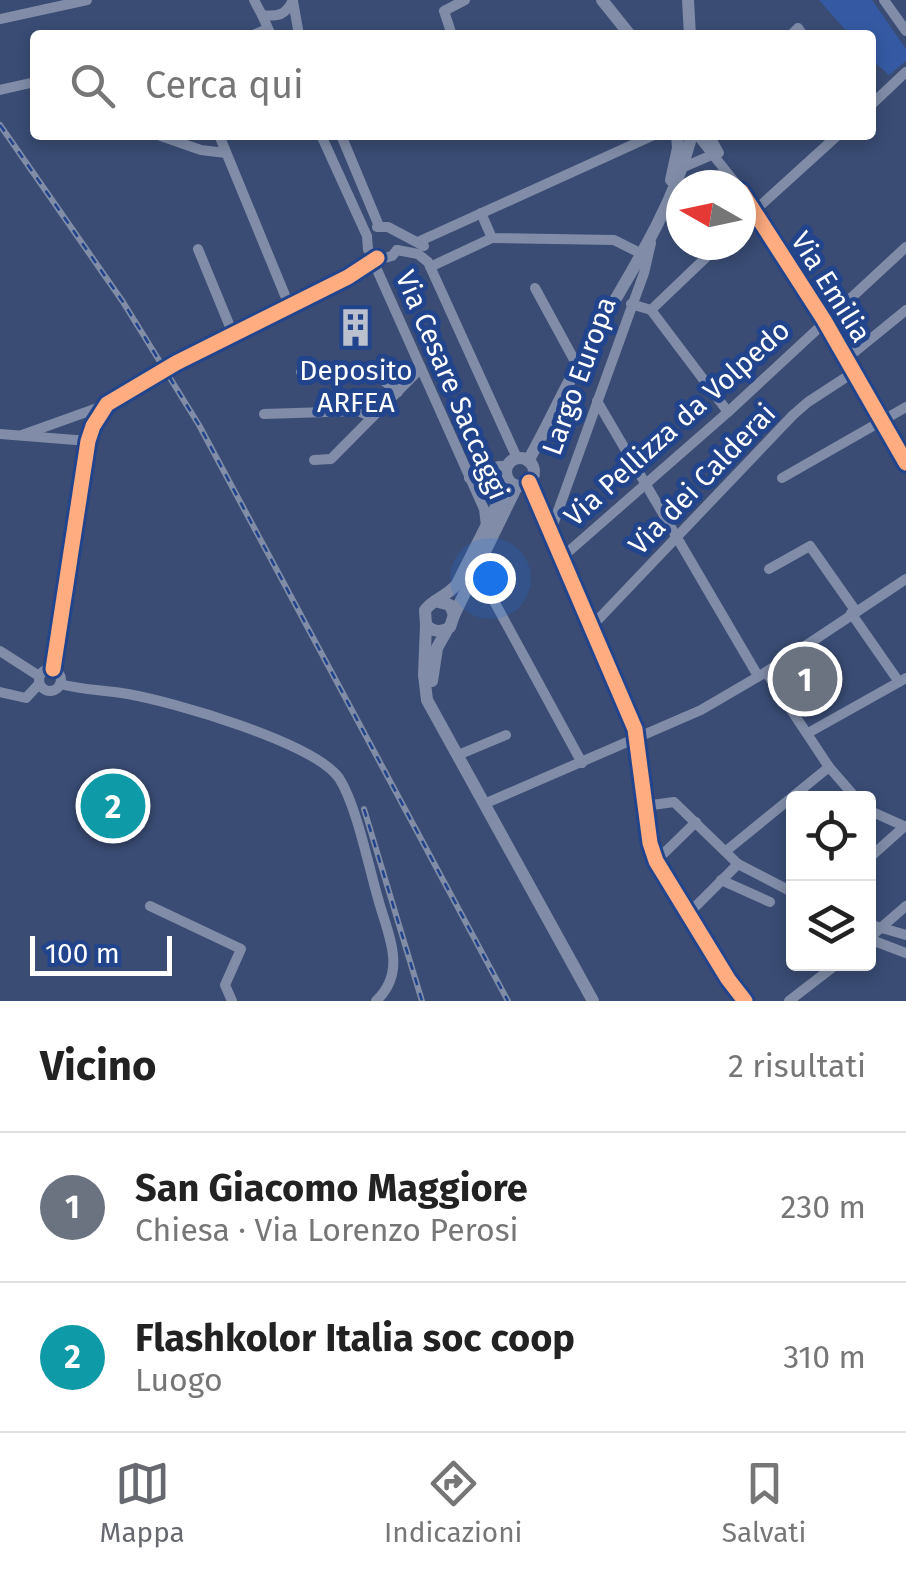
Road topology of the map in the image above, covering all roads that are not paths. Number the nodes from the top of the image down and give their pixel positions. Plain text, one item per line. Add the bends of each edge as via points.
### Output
1 (86, 0) edge
2 (254, 0) edge
3 (293, 0) edge
4 (466, 0) edge
5 (602, 0) edge
6 (688, 0) edge
7 (884, 0) edge
8 (262, 15) junction
9 (0, 19) edge
10 (268, 30) edge
11 (298, 30) edge
12 (450, 30) edge
13 (626, 30) edge
14 (690, 30) edge
15 (906, 31) edge
16 (906, 72) edge
17 (30, 83) edge
18 (0, 90) edge
19 (876, 100) edge
20 (172, 140) edge
21 (221, 140) edge
22 (323, 140) edge
23 (343, 140) edge
24 (643, 140) edge
25 (689, 140) edge
26 (691, 140) edge
27 (696, 140) edge
28 (697, 140) edge
29 (832, 140) edge
30 (226, 153) junction
31 (714, 154) junction
32 (684, 167) junction
33 (726, 170) edge
34 (726, 170) edge
35 (756, 209) edge
36 (482, 213) junction
37 (756, 214) edge
38 (380, 226) junction
39 (656, 227) junction
40 (396, 232) junction
41 (367, 236) junction
42 (492, 238) junction
43 (420, 242) junction
44 (906, 247) edge
45 (198, 249) dead end
46 (398, 250) junction
47 (642, 254) junction
48 (376, 260) junction
49 (703, 260) edge
50 (429, 264) junction
51 (357, 272) junction
52 (534, 288) dead end
53 (386, 291) junction
54 (632, 304) junction
55 (289, 305) junction
56 (652, 310) junction
57 (906, 310) edge
58 (824, 320) junction
59 (233, 334) junction
60 (846, 359) junction
61 (176, 362) tunnel mouth
62 (577, 365) junction
63 (421, 368) junction
64 (301, 372) dead end
65 (854, 372) junction
66 (140, 385) tunnel mouth
67 (398, 392) junction
68 (597, 400) junction
69 (107, 404) junction
70 (906, 407) edge
71 (728, 412) junction
72 (264, 414) dead end
73 (372, 418) junction
74 (883, 423) junction
75 (0, 434) edge
76 (22, 435) junction
77 (88, 441) junction
78 (314, 460) dead end
79 (906, 463) edge
80 (518, 472) junction
81 (470, 478) junction
82 (782, 478) dead end
83 (647, 482) junction
84 (486, 526) junction
85 (550, 534) junction
86 (678, 536) junction
87 (560, 558) junction
88 (475, 567) junction
89 (770, 569) dead end
90 (906, 579) edge
91 (435, 601) junction
92 (853, 612) junction
93 (454, 615) junction
94 (426, 625) junction
95 (590, 628) junction
96 (447, 630) junction
97 (0, 651) edge
98 (53, 669) junction
99 (762, 674) junction
100 (39, 680) junction
101 (903, 680) edge
102 (60, 684) junction
103 (0, 692) edge
104 (440, 722) junction
105 (808, 733) junction
106 (506, 735) dead end
107 (637, 738) junction
108 (458, 755) junction
109 (582, 763) junction
110 (829, 767) junction
111 (850, 791) edge
112 (484, 804) junction
113 (646, 806) junction
114 (876, 814) edge
115 (696, 822) junction
116 (905, 827) edge
117 (726, 852) junction
118 (876, 853) edge
119 (656, 860) junction
120 (738, 864) junction
121 (720, 880) junction
122 (786, 889) edge
123 (770, 902) dead end
124 (150, 906) dead end
125 (906, 906) edge
126 (688, 914) junction
127 (876, 925) edge
128 (876, 927) edge
129 (906, 935) edge
130 (876, 942) edge
131 (906, 953) edge
132 (829, 971) edge
133 (797, 999) edge
134 (232, 1001) edge
135 (376, 1001) edge
136 (593, 1001) edge
137 (745, 1001) edge

1 - 9 street
2 - 8 street
3 - 8 street via 282,14
3 - 11 street
4 - 12 street via 444,11
5 - 13 street
6 - 14 street
7 - 15 street
8 - 10 street
16 - 19 street
17 - 18 street
20 - 30 street
21 - 30 street
22 - 41 street
23 - 38 street
24 - 36 street
25 - 39 street, Largo Europa via 676,161
26 - 32 street, Largo Europa
27 - 33 street, Via Emilia
28 - 31 street, Via Emilia
29 - 35 street
30 - 55 street
31 - 32 street
31 - 34 street, Via Emilia
32 - 39 street, Largo Europa
36 - 42 street
36 - 43 street
37 - 58 street, Via Emilia
38 - 40 street
38 - 41 street
39 - 47 street, Largo Europa
39 - 54 street, Largo Europa
40 - 43 street
40 - 46 street
41 - 48 street
42 - 47 street via 614,240
42 - 50 street
43 - 50 street
44 - 58 street, Via Pellizza da Volpedo
45 - 59 street
46 - 48 street
46 - 50 street
47 - 62 street, Largo Europa
48 - 51 street
48 - 53 street, Via Cesare Saccaggi
49 - 56 street
50 - 80 street
51 - 53 street via 374,277
51 - 55 street
52 - 62 street
53 - 63 street, Via Cesare Saccaggi
54 - 56 street
54 - 68 street, Largo Europa
55 - 59 street
56 - 71 street
57 - 60 street
58 - 60 street, Via Emilia
58 - 71 street, Via Pellizza da Volpedo
59 - 61 street
60 - 65 street, Via Emilia
62 - 80 street, Largo Europa
63 - 67 street
63 - 81 street, Via Cesare Saccaggi
64 - 67 street via 372,371
65 - 74 street, Via Emilia
65 - 86 street, Via dei Calderai via 808,402
66 - 69 street
67 - 73 street
68 - 83 street
68 - 85 street, Largo Europa
69 - 76 street
69 - 77 street
70 - 74 street
71 - 83 street, Via Pellizza da Volpedo
72 - 73 street via 358,410
73 - 78 street via 331,458
74 - 79 street, Via Emilia
74 - 82 street
75 - 76 street
76 - 77 street
77 - 98 street
80 - 81 street via 498,466
80 - 84 street
80 - 85 street
80 - 88 street
81 - 84 street, Via Cesare Saccaggi
83 - 86 street
83 - 87 street, Via Pellizza da Volpedo
84 - 91 street via 457,584
85 - 87 street
86 - 95 street, Via dei Calderai
86 - 99 street
87 - 95 street
88 - 93 street
88 - 109 street
89 - 92 street via 810,546
90 - 92 street
91 - 93 street via 450,605
91 - 94 street via 424,610
92 - 99 street
92 - 101 street
93 - 96 street
94 - 96 street
94 - 104 street via 425,692
95 - 107 street
96 - 104 street via 432,676
97 - 100 street
98 - 100 street
98 - 102 street
99 - 105 street
99 - 107 street
100 - 102 street via 48,692
100 - 103 street via 26,698
101 - 105 street
102 - 135 street via 148,698 286,742 338,777 394,953 390,984
104 - 108 street
105 - 110 street
106 - 108 street
107 - 109 street
107 - 113 street
108 - 112 street
109 - 112 street
110 - 111 street
110 - 117 street
112 - 136 street
113 - 115 street via 674,802
113 - 119 street
114 - 116 street
115 - 117 street
115 - 119 street
116 - 118 street
117 - 120 street
119 - 126 street
120 - 121 street
120 - 122 street
121 - 123 street
121 - 126 street
124 - 134 street via 241,949 225,985
125 - 127 street
126 - 137 street
128 - 129 street
130 - 131 street
132 - 133 street

